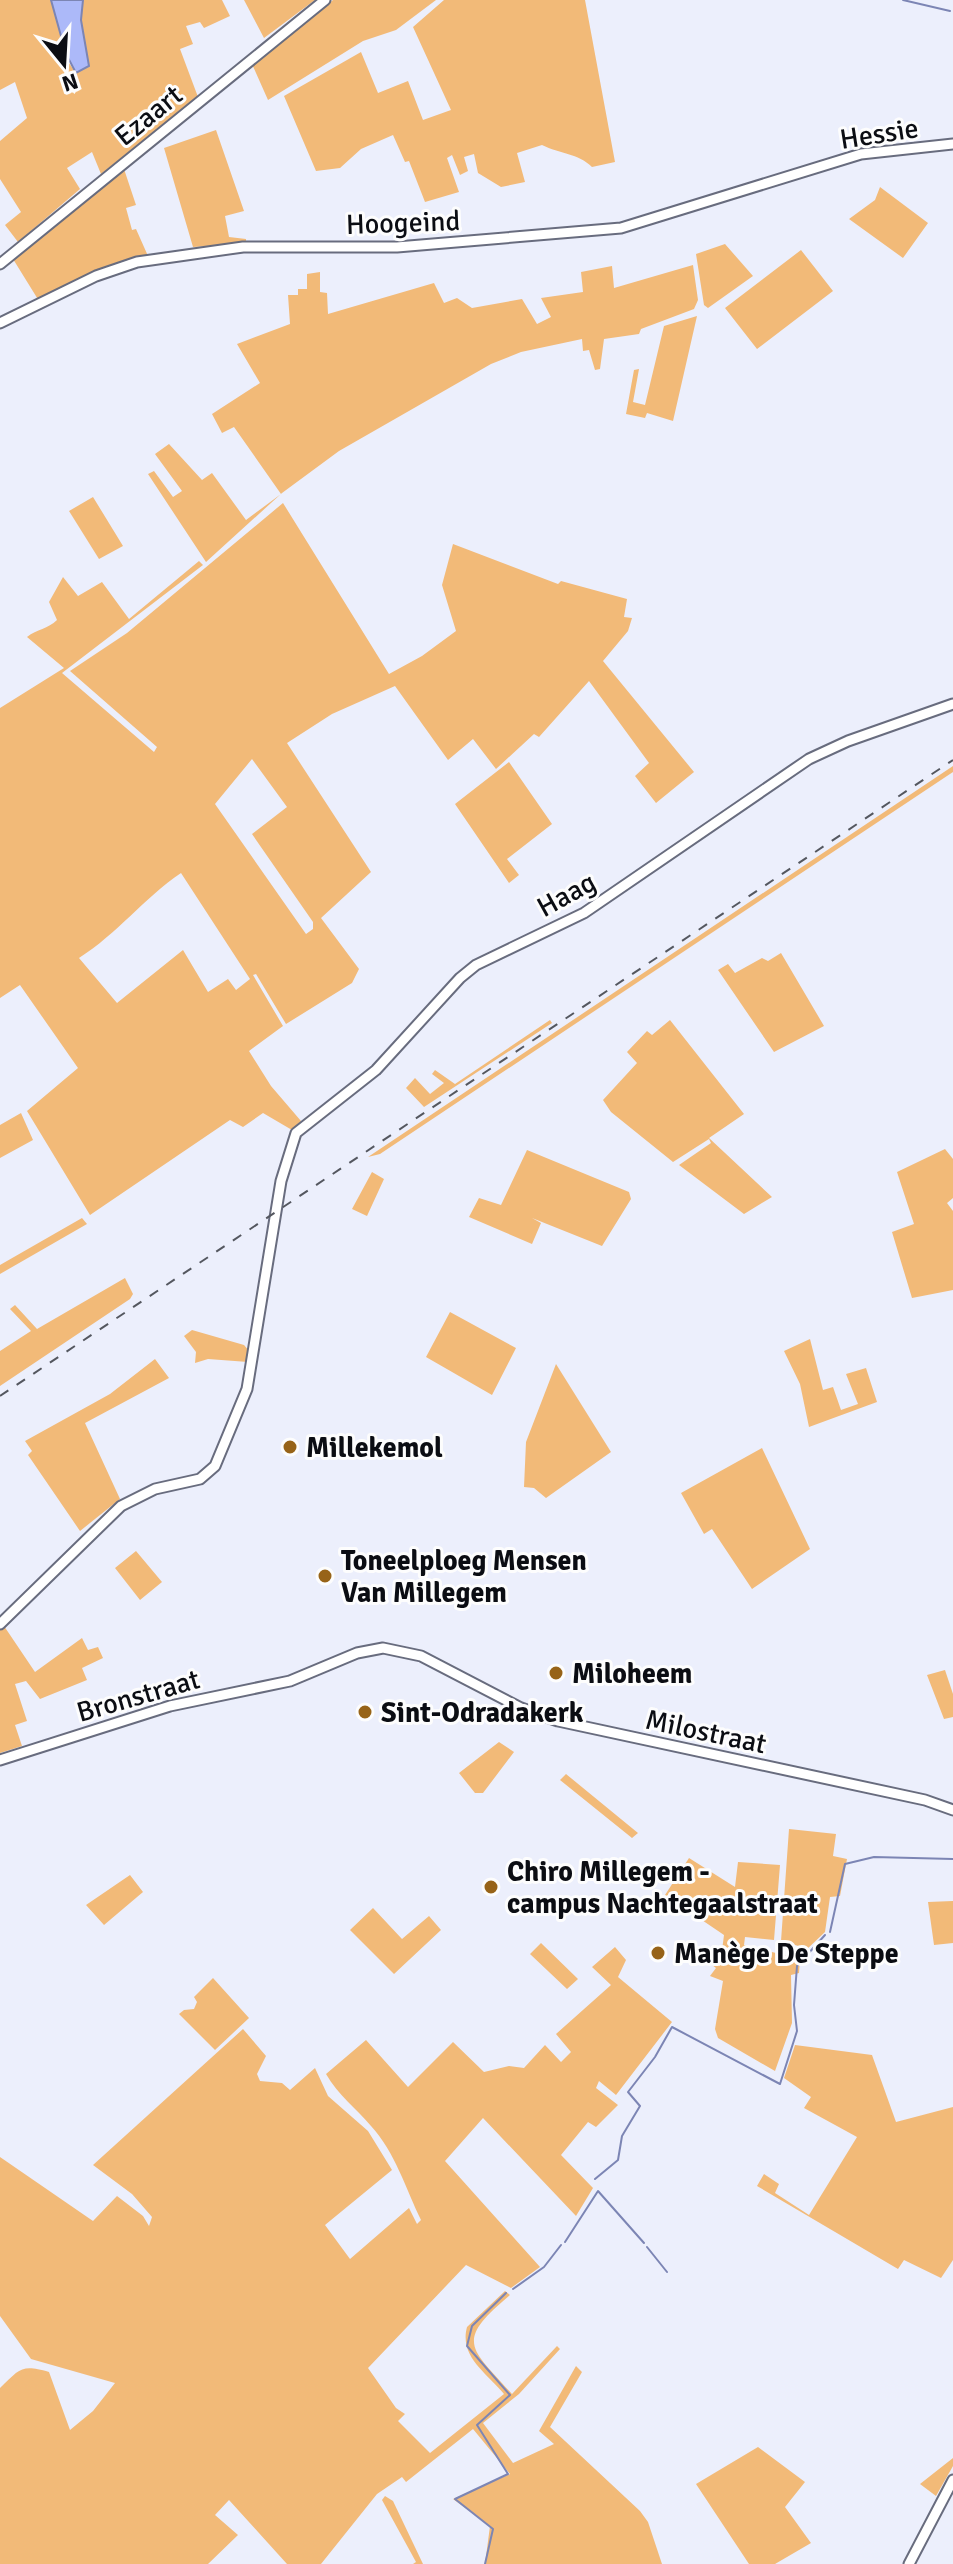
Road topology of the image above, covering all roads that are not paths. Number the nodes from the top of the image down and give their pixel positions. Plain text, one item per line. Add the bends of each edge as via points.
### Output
1 (325, 0) edge
2 (953, 144) edge
3 (813, 169) joint
4 (0, 264) edge
5 (0, 323) edge
6 (953, 704) edge
7 (0, 1624) edge
8 (290, 1681) joint
9 (0, 1760) edge
10 (953, 1810) edge
11 (953, 2480) edge
12 (909, 2564) edge

1 - 4 street, Ezaart
2 - 3 street, Hessie via 872,152
3 - 5 street, Hoogeind via 621,228 397,247 243,247 137,262
6 - 7 street, Haag via 809,759 584,913 476,965 376,1070 296,1133 278,1203 247,1389 219,1460 200,1479 155,1489 121,1506
8 - 9 street, Bronstraat via 170,1706
8 - 10 street, Milostraat via 357,1653 407,1651 558,1721
11 - 12 street

